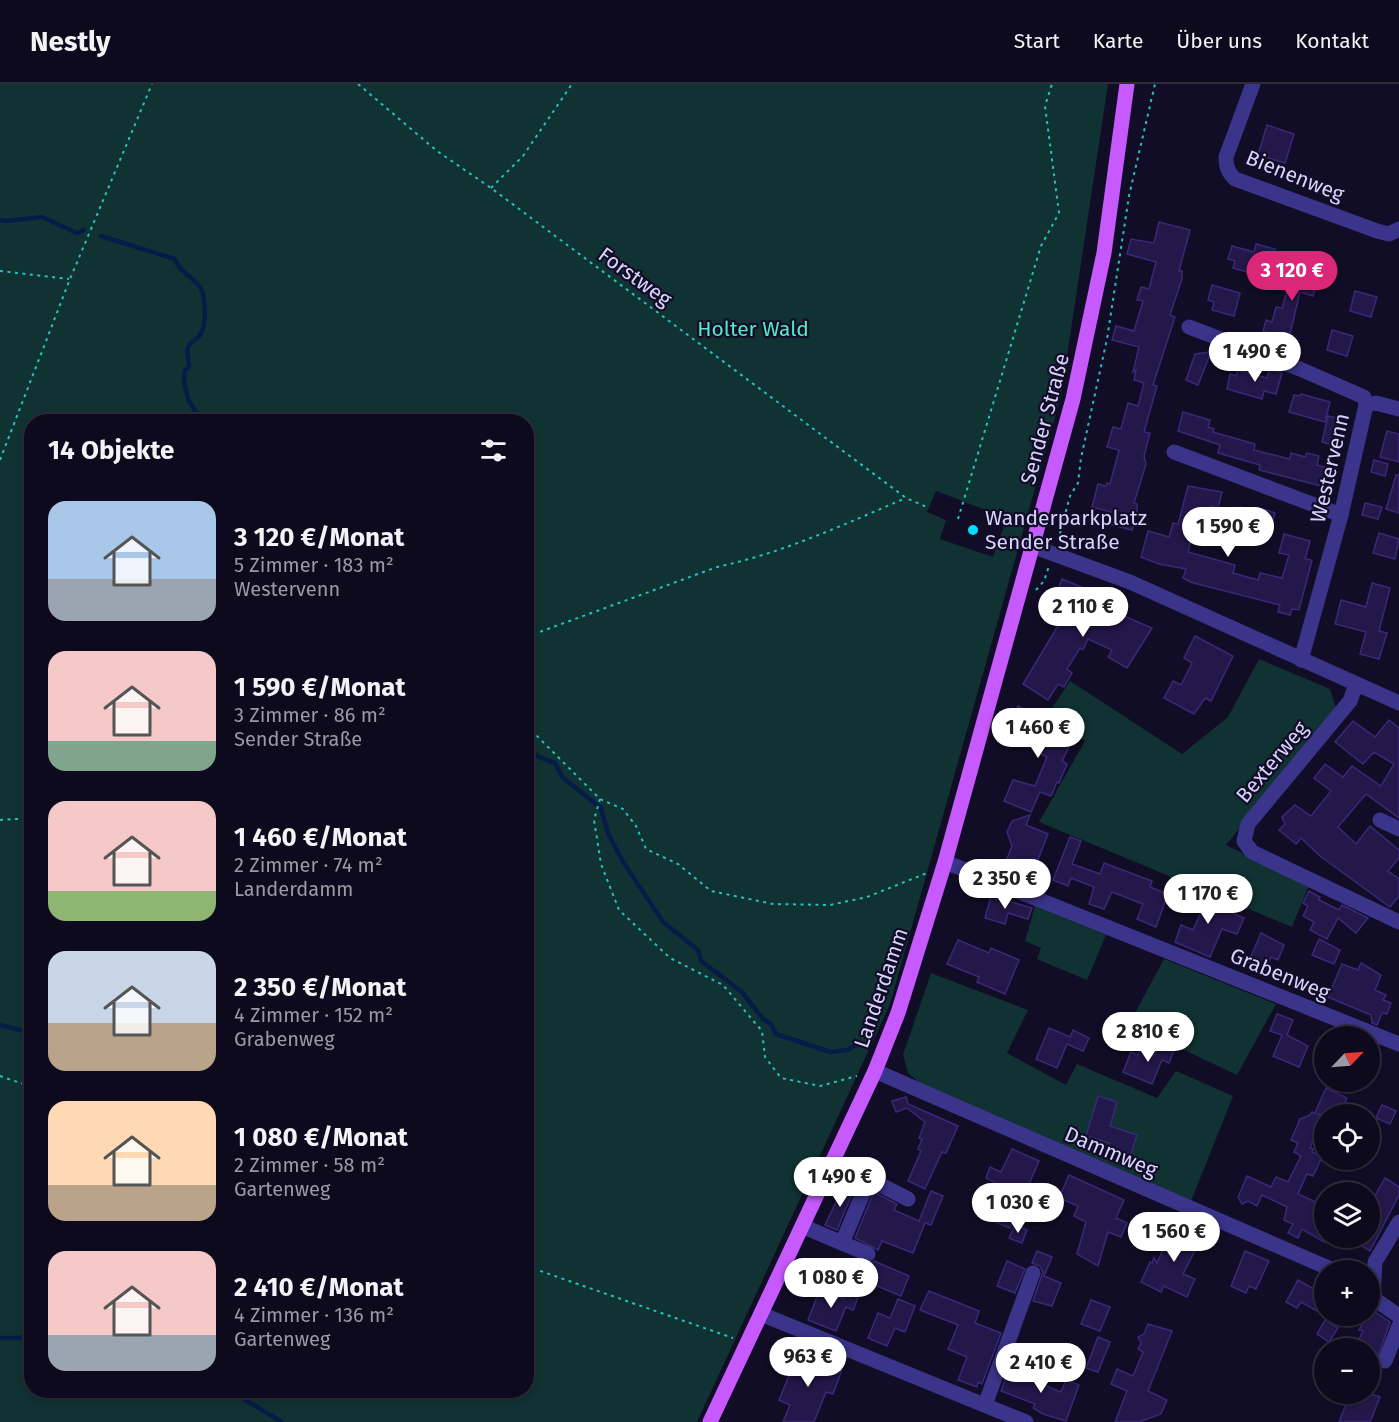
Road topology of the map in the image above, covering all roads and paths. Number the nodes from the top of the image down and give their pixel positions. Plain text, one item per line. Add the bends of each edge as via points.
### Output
1 (152, 84) edge
2 (358, 84) edge
3 (572, 84) edge
4 (1052, 84) edge
5 (1127, 84) edge
6 (1155, 84) edge
7 (1253, 84) edge
8 (491, 188) junction
9 (1399, 229) edge
10 (0, 272) edge
11 (70, 279) junction
12 (1189, 327) dead end
13 (1366, 405) junction
14 (1399, 409) edge
15 (1174, 452) dead end
16 (0, 460) edge
17 (906, 498) junction
18 (929, 508) dead end
19 (1341, 515) junction
20 (958, 519) dead end
21 (1057, 543) dead end
22 (1032, 546) junction
23 (534, 634) edge
24 (1301, 660) junction
25 (1356, 685) junction
26 (1399, 704) edge
27 (534, 733) edge
28 (600, 800) junction
29 (24, 818) edge
30 (0, 820) edge
31 (1380, 820) dead end
32 (1399, 829) edge
33 (945, 862) junction
34 (1399, 922) edge
35 (1399, 1044) edge
36 (874, 1071) junction
37 (0, 1076) edge
38 (24, 1084) edge
39 (908, 1199) dead end
40 (1399, 1222) edge
41 (802, 1226) junction
42 (842, 1243) junction
43 (868, 1254) dead end
44 (1376, 1260) edge
45 (1314, 1262) edge
46 (534, 1269) edge
47 (1034, 1273) dead end
48 (1380, 1303) edge
49 (761, 1314) junction
50 (1399, 1316) edge
51 (1399, 1326) edge
52 (748, 1342) junction
53 (1385, 1361) dead end
54 (985, 1405) junction
55 (710, 1422) edge
56 (1026, 1422) edge

1 - 11 path
2 - 8 path, Forstweg via 437,150
3 - 8 path via 523,156
4 - 20 path via 1045,106 1059,213 1041,246
5 - 22 main road, Sender Straße via 1104,253 1087,335
6 - 21 path via 1129,196 1107,339 1078,483 1070,496
7 - 9 street, Bienenweg via 1226,157 1235,179 1377,231 1389,234
8 - 17 path, Forstweg
10 - 11 path
11 - 16 path
12 - 13 street, Westervenn via 1357,393 1364,397
13 - 14 street via 1376,403
13 - 19 street, Westervenn
15 - 19 street
17 - 18 path, Forstweg
17 - 23 path via 795,544 717,567
19 - 24 street, Westervenn
22 - 24 street via 1130,582
22 - 33 main road, Landerdamm
24 - 25 street
25 - 26 street
25 - 34 street, Bexterweg via 1350,701 1248,824 1244,841 1252,852
27 - 28 path
28 - 33 path via 623,809 646,849 678,864 711,891 773,904 830,905 867,897 918,878
28 - 36 path via 594,820 602,864 619,910 670,958 723,985 762,1031 765,1057 781,1078 820,1086
29 - 30 path
31 - 32 street
33 - 35 street, Grabenweg
33 - 36 main road, Landerdamm via 898,1013
36 - 41 main road, Landerdamm
36 - 45 street, Dammweg
37 - 38 path
39 - 42 street via 869,1179
40 - 44 street
41 - 42 street
41 - 49 main road, Landerdamm
42 - 43 street
46 - 52 path
47 - 54 street
48 - 50 street
49 - 52 main road, Landerdamm
49 - 54 street
51 - 53 street
52 - 55 main road, Landerdamm
54 - 56 street

